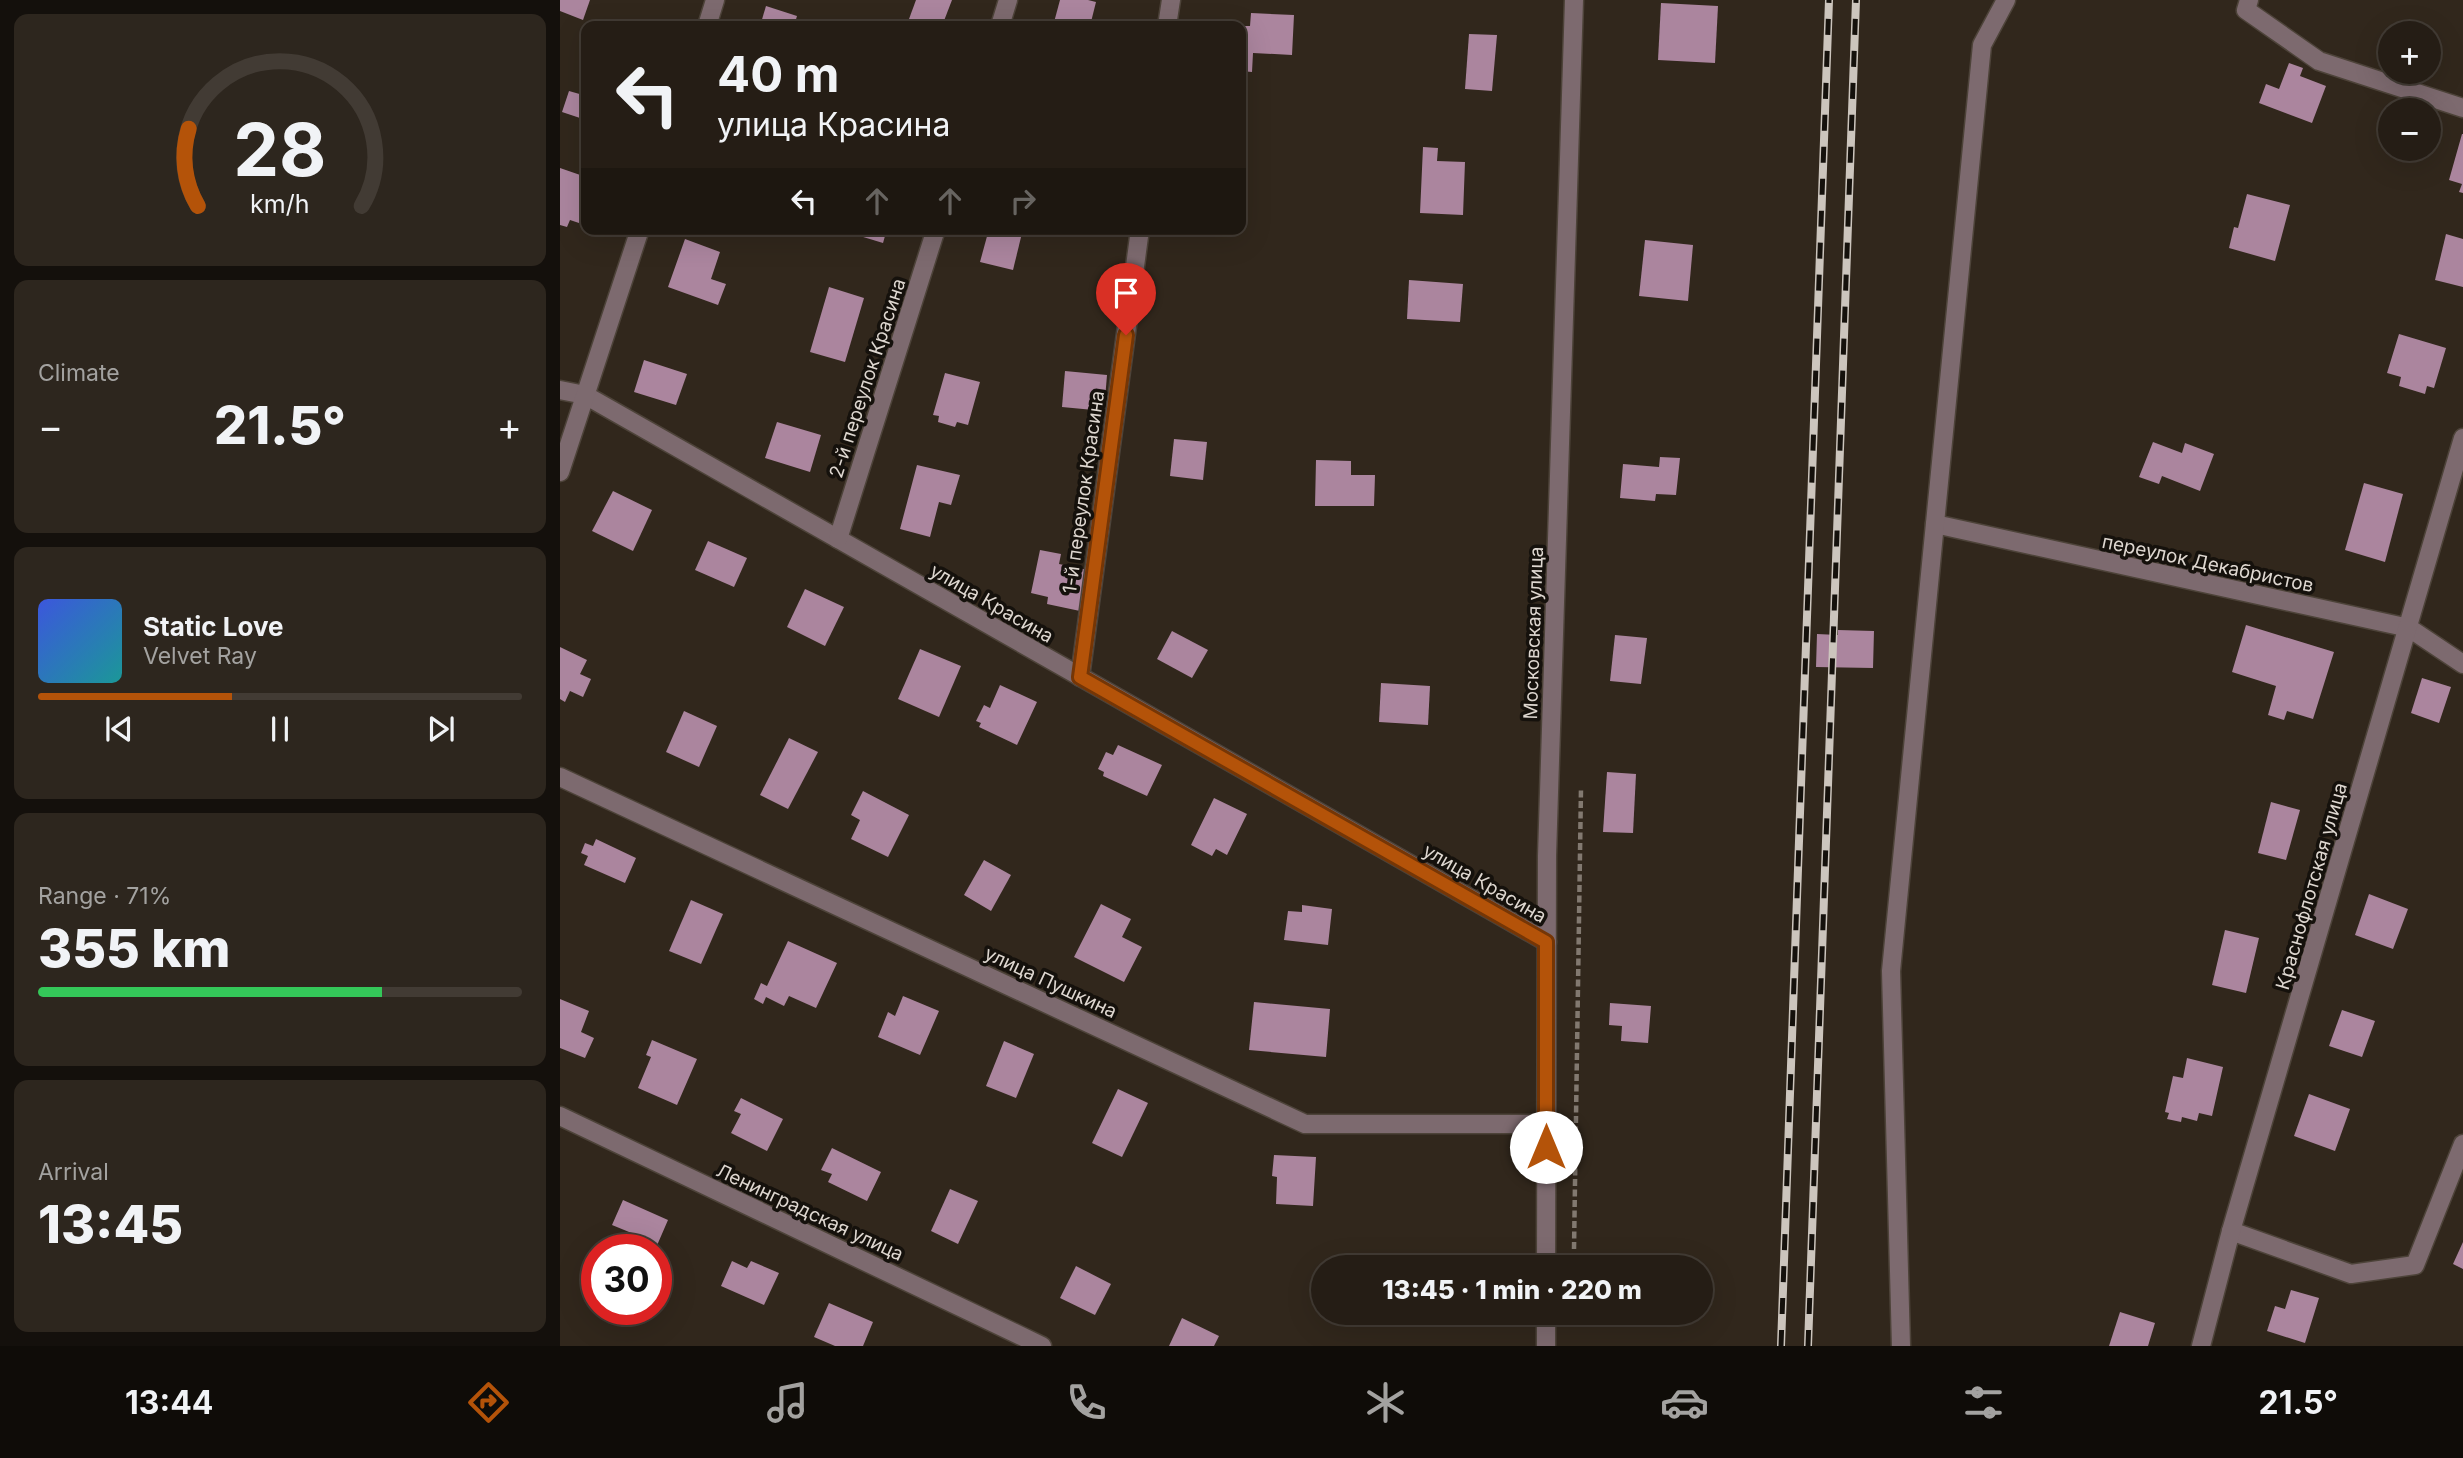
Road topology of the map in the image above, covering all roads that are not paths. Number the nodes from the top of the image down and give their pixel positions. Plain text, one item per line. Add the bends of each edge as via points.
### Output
1 (715, 0) edge
2 (1008, 0) edge
3 (1171, 0) edge
4 (1574, 0) edge
5 (2006, 0) edge
6 (2249, 0) edge
7 (708, 21) edge
8 (1002, 21) edge
9 (1168, 21) edge
10 (2463, 108) edge
11 (638, 235) edge
12 (934, 235) edge
13 (1139, 235) edge
14 (560, 390) edge
15 (585, 396) junction
16 (2463, 438) edge
17 (560, 472) edge
18 (1935, 524) junction
19 (838, 540) junction
20 (2409, 628) junction
21 (2463, 664) edge
22 (1080, 677) junction
23 (560, 777) edge
24 (1546, 942) junction
25 (560, 1116) edge
26 (1546, 1124) junction
27 (2463, 1144) edge
28 (2231, 1231) junction
29 (1546, 1255) edge
30 (1546, 1325) edge
31 (1042, 1346) edge
32 (1546, 1346) edge
33 (1901, 1346) edge
34 (2201, 1346) edge

1 - 7 street
2 - 8 street
3 - 9 street
4 - 24 street, Московская улица
5 - 18 street via 1982,45
6 - 10 street via 2246,10 2319,61
11 - 15 street
12 - 19 street, 2-й переулок Красина
13 - 22 street, 1-й переулок Красина
14 - 15 street, улица Красина
15 - 17 street
15 - 19 street, улица Красина
16 - 20 street, Краснофлотская улица
18 - 20 street, переулок Декабристов
18 - 33 street via 1891,971
19 - 22 street, улица Красина
20 - 21 street, переулок Декабристов
20 - 28 street, Краснофлотская улица
22 - 24 street, улица Красина
23 - 26 street, улица Пушкина via 1305,1124
24 - 26 street, Московская улица
25 - 31 street, Ленинградская улица
26 - 29 street, Московская улица
27 - 28 street via 2415,1265 2351,1274
28 - 34 street, Краснофлотская улица
30 - 32 street

